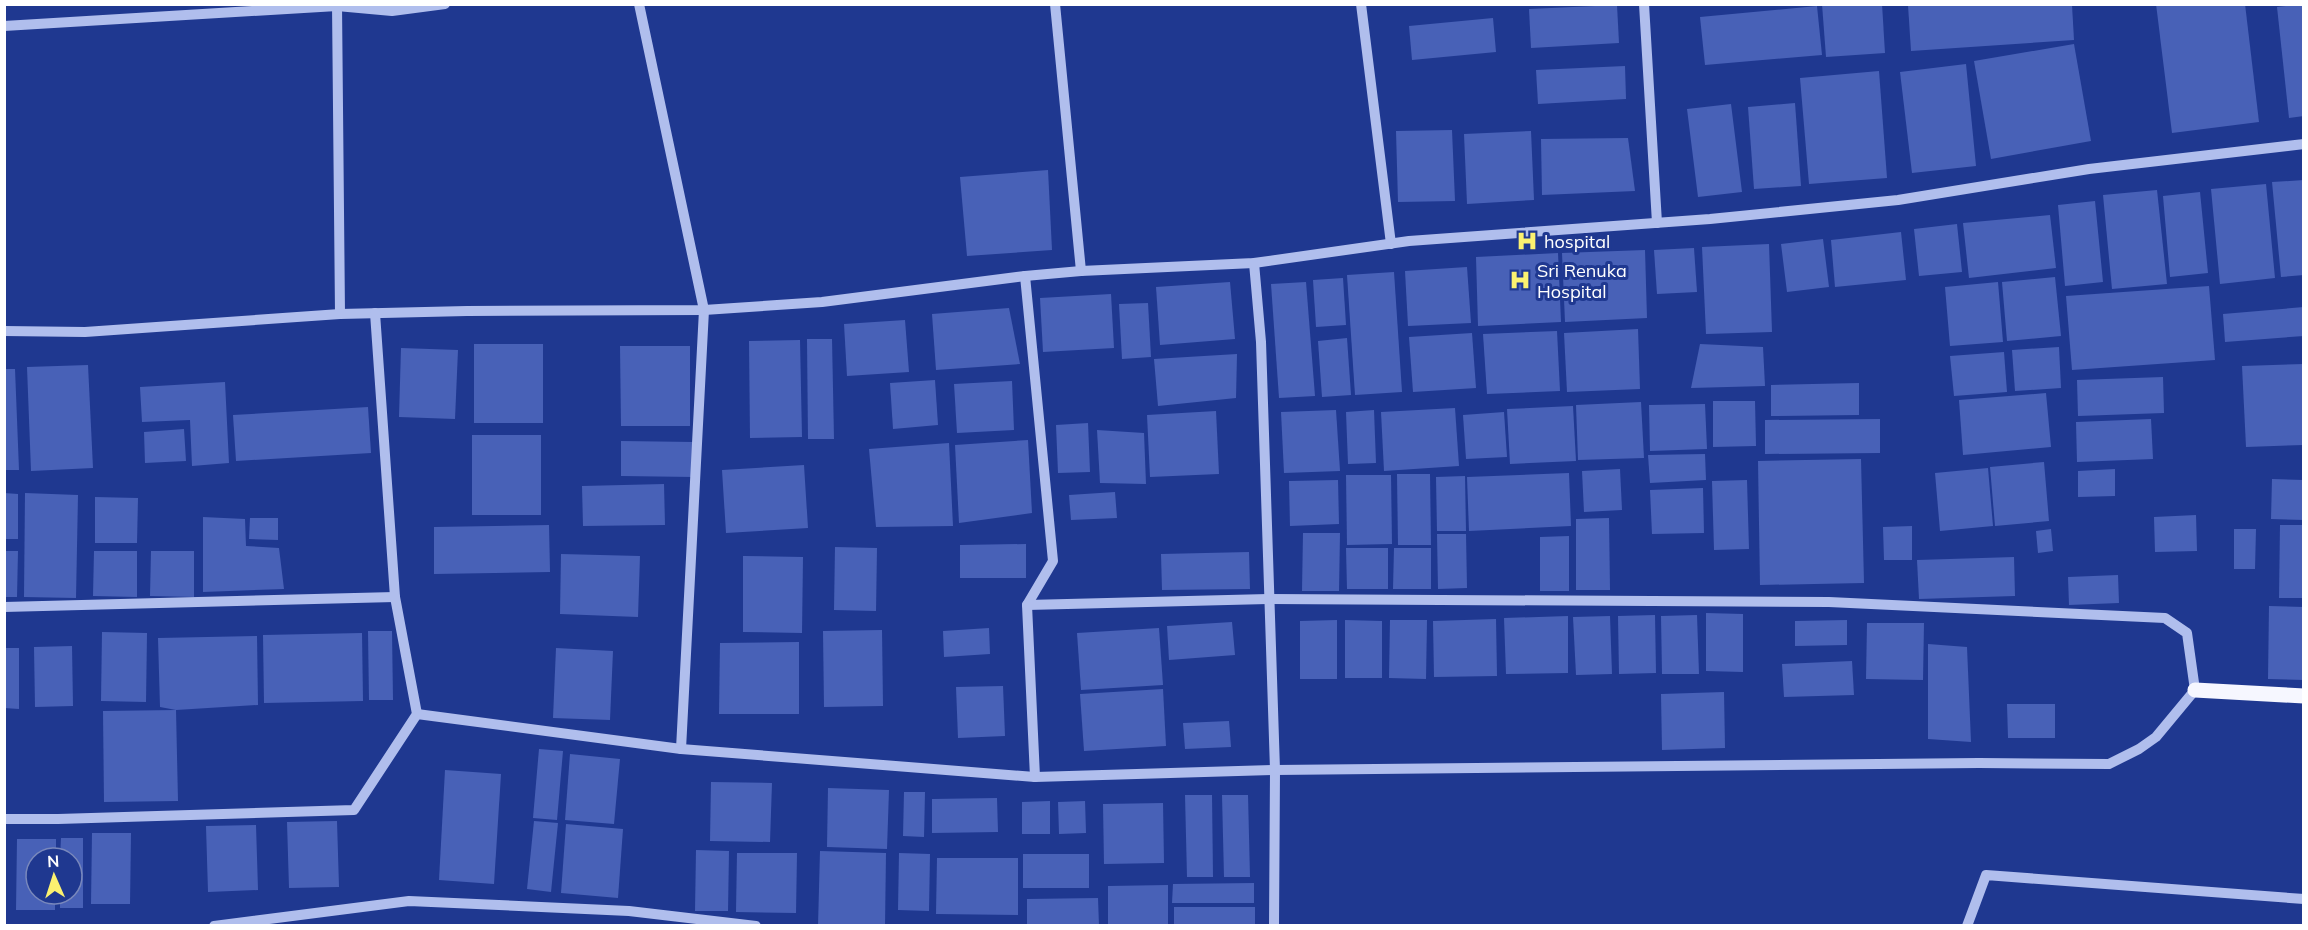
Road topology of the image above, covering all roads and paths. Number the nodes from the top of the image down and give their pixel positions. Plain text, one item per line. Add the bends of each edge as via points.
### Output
1 (445, 4) edge
2 (639, 4) edge
3 (1055, 4) edge
4 (1361, 4) edge
5 (1644, 4) edge
6 (337, 5) edge
7 (4, 26) edge
8 (2304, 144) edge
9 (1657, 223) junction
10 (1391, 244) junction
11 (1254, 262) junction
12 (1081, 271) junction
13 (1025, 276) junction
14 (704, 310) junction
15 (375, 313) junction
16 (340, 314) junction
17 (4, 331) edge
18 (395, 597) junction
19 (1268, 599) junction
20 (1027, 605) junction
21 (4, 607) edge
22 (2194, 690) junction
23 (2304, 696) edge
24 (417, 714) junction
25 (681, 749) junction
26 (1275, 770) junction
27 (1035, 777) junction
28 (4, 819) edge
29 (2304, 899) edge
30 (213, 926) edge
31 (756, 926) edge
32 (1274, 926) edge
33 (1967, 926) edge

1 - 6 street via 392,10
2 - 14 street
3 - 12 street
4 - 10 street
5 - 9 street
6 - 7 street
6 - 16 street
8 - 9 street via 2090,169 1898,200
9 - 10 street
10 - 11 street
11 - 12 street
11 - 19 street via 1261,342
12 - 13 street
13 - 14 street via 822,302
13 - 20 street via 1053,561
14 - 15 street
14 - 25 street
15 - 16 street
15 - 18 street
16 - 17 street via 85,332
18 - 21 street
18 - 24 street
19 - 20 street
19 - 22 street via 1829,602 2165,618 2187,633
19 - 26 street
20 - 27 street
22 - 23 main road
22 - 26 street via 2156,737 2109,764
24 - 25 street
24 - 28 street via 354,810
25 - 27 street
26 - 27 street
26 - 32 street
29 - 33 street via 1986,875
30 - 31 street via 409,901 629,911

